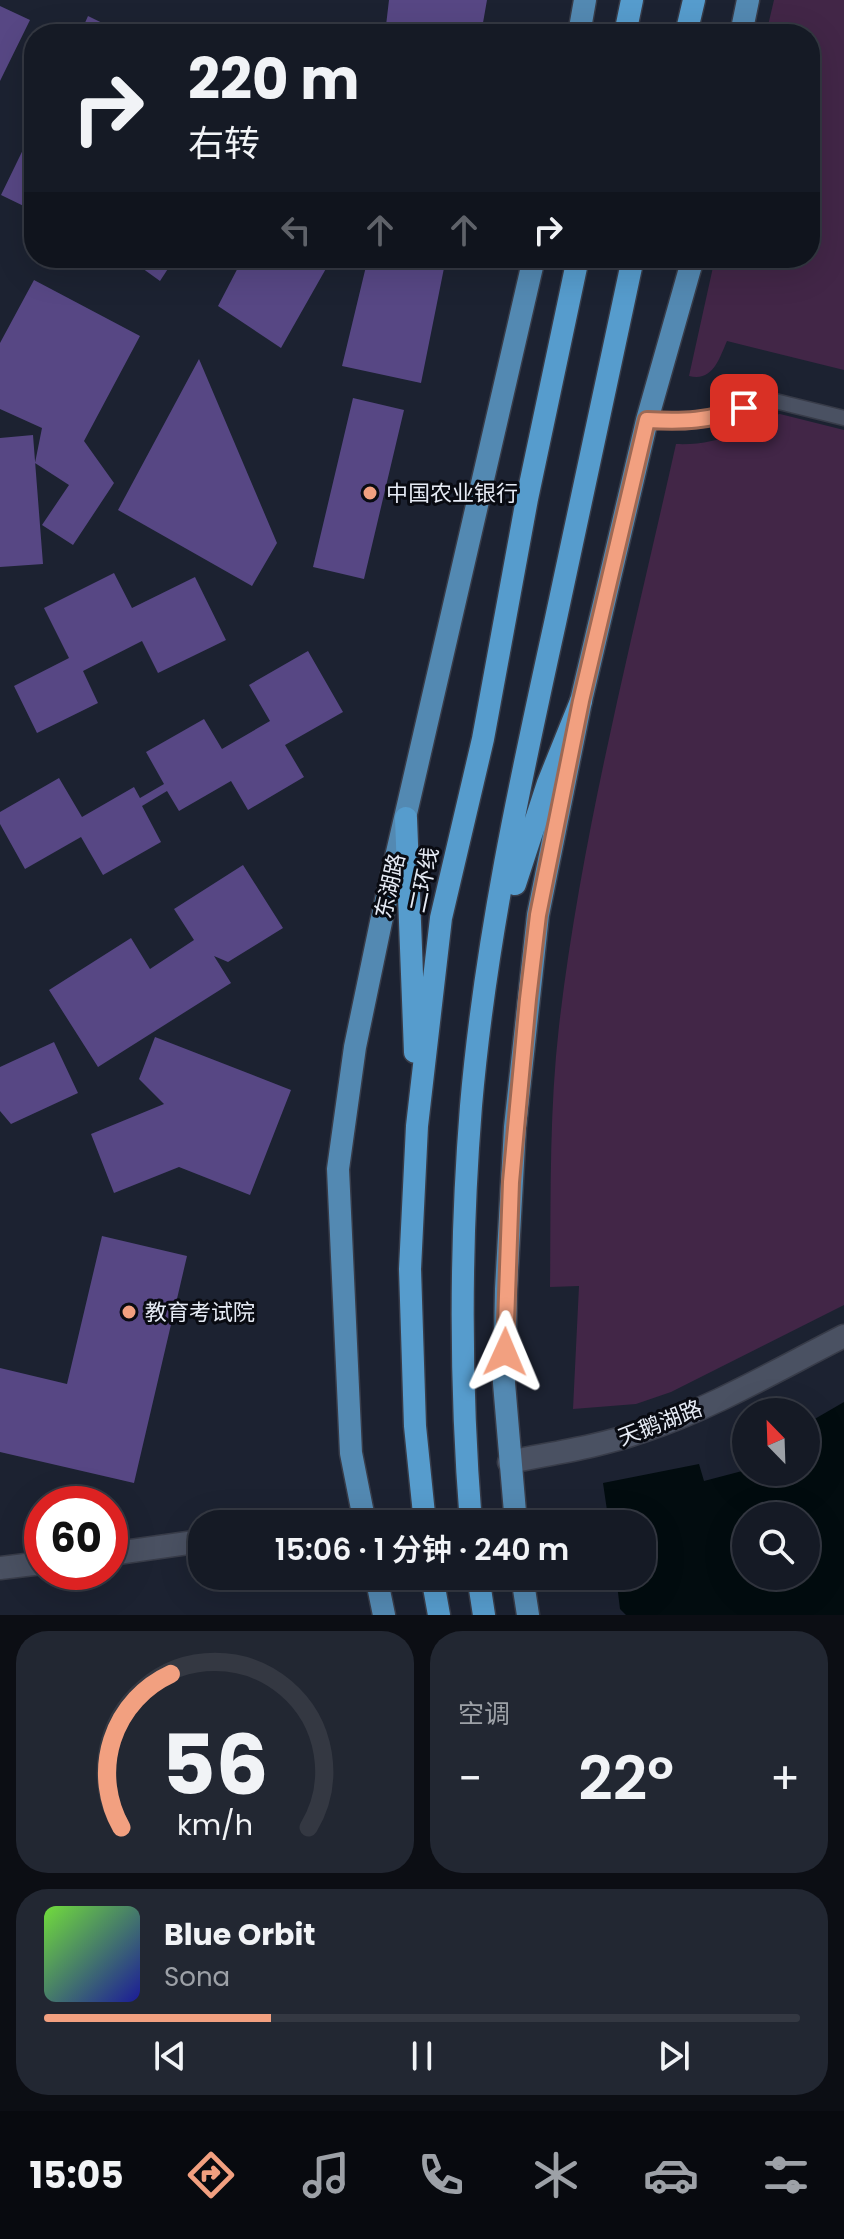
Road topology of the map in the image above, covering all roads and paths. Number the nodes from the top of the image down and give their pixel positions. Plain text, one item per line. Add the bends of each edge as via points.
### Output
1 (585, 0) edge
2 (632, 0) edge
3 (694, 0) edge
4 (748, 0) edge
5 (581, 24) edge
6 (627, 24) edge
7 (688, 24) edge
8 (743, 24) edge
9 (532, 268) edge
10 (576, 268) edge
11 (631, 268) edge
12 (690, 268) edge
13 (844, 418) edge
14 (647, 420) junction
15 (581, 701) junction
16 (406, 818) junction
17 (471, 1105) junction
18 (417, 1126) junction
19 (844, 1336) edge
20 (509, 1462) junction
21 (363, 1510) edge
22 (424, 1510) edge
23 (470, 1510) edge
24 (514, 1510) edge
25 (188, 1543) edge
26 (128, 1551) edge
27 (24, 1565) edge
28 (0, 1568) edge
29 (379, 1590) edge
30 (435, 1590) edge
31 (480, 1590) edge
32 (524, 1590) edge
33 (384, 1615) edge
34 (439, 1615) edge
35 (484, 1615) edge
36 (528, 1615) edge

1 - 5 main road
2 - 6 highway
3 - 7 highway
4 - 8 main road
9 - 16 main road, 东湖路
10 - 18 highway, 二环线 via 483,739 441,918
11 - 17 highway via 525,758 488,963
12 - 14 main road
13 - 14 lane via 769,401 709,419
14 - 15 main road
15 - 17 highway via 516,877
15 - 20 main road via 538,915 521,1066 506,1289
16 - 18 highway
16 - 21 main road, 东湖路 via 355,1047 338,1169 351,1453
17 - 23 highway via 463,1259
18 - 22 highway, 二环线 via 410,1269
19 - 20 street, 天鹅湖路 via 667,1423 605,1443
20 - 24 main road
25 - 26 street
27 - 28 street
29 - 33 main road
30 - 34 highway
31 - 35 highway
32 - 36 main road

